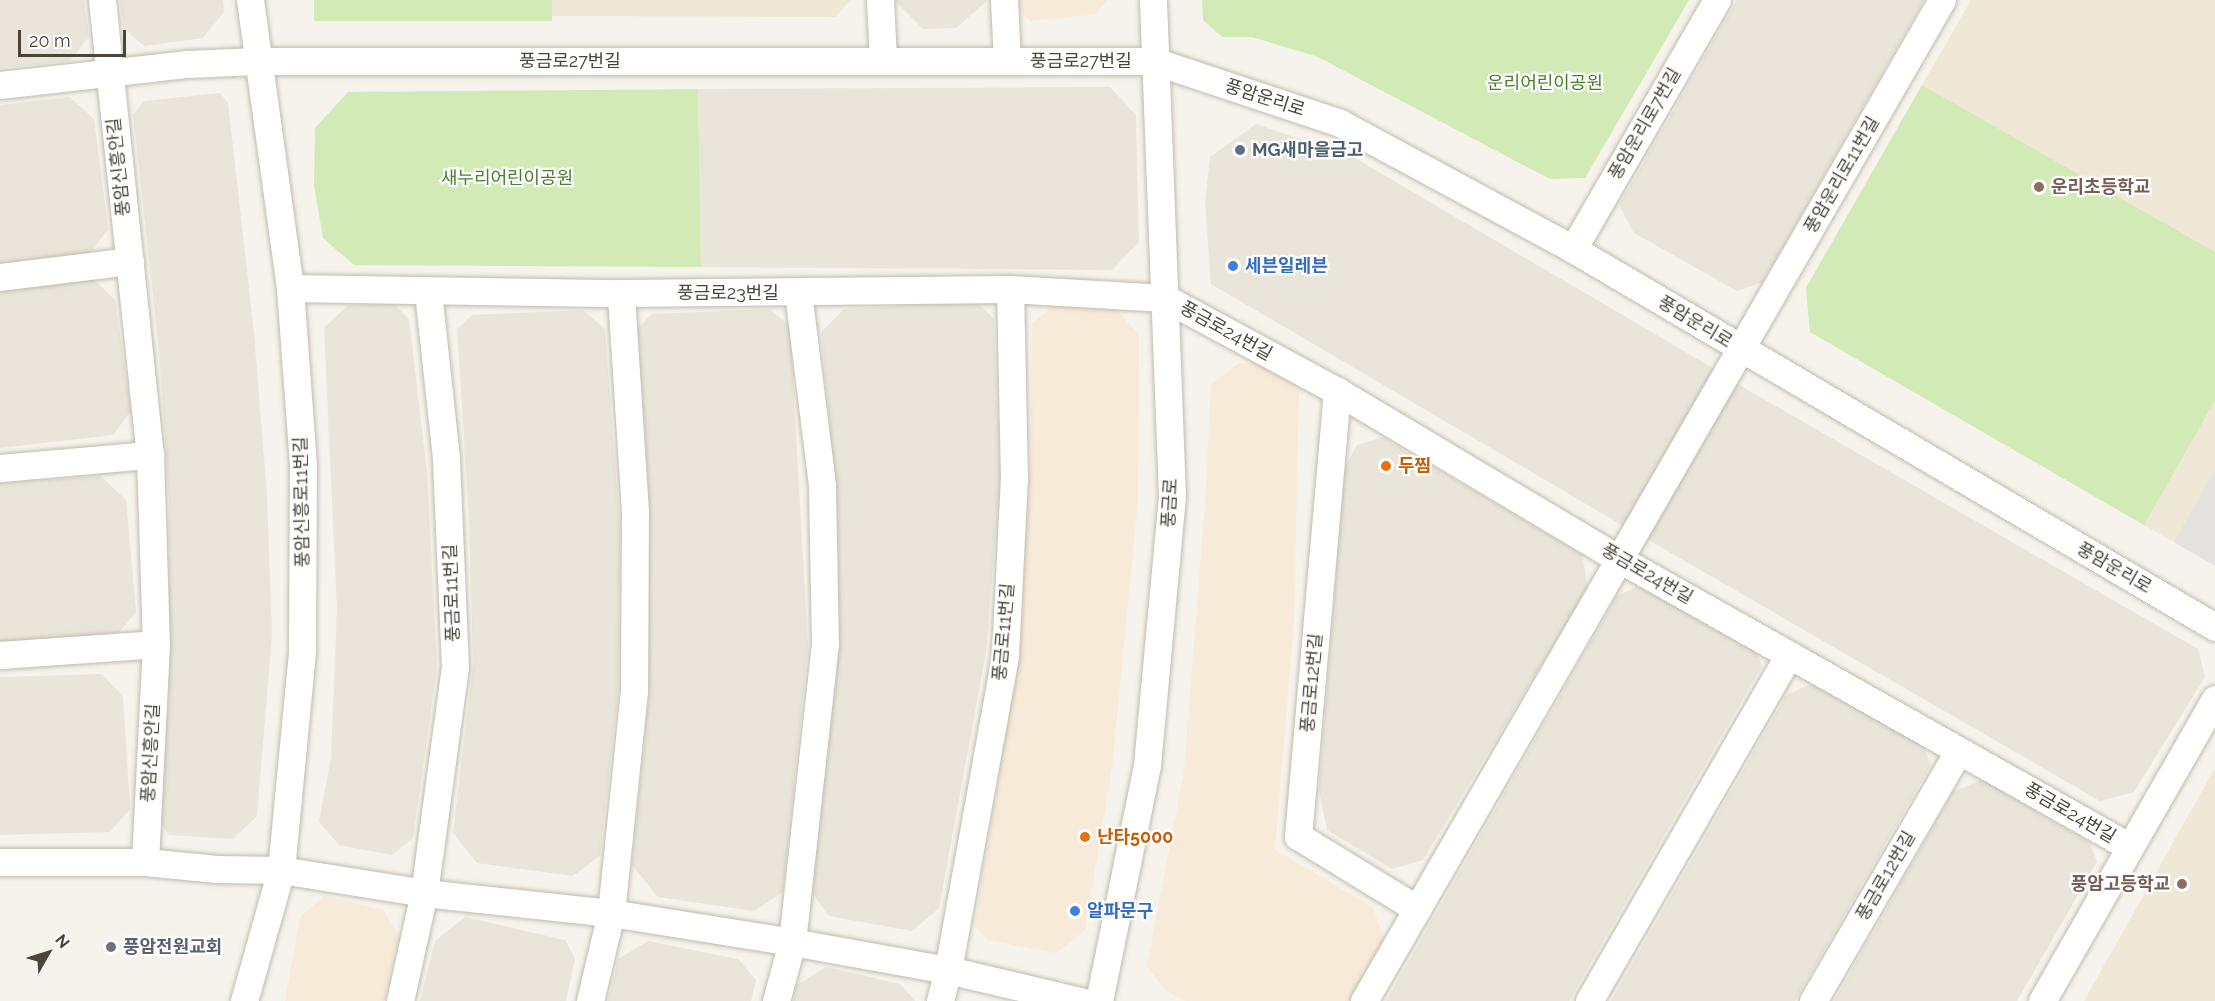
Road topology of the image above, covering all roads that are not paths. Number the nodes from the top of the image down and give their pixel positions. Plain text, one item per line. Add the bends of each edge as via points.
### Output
1 (102, 0) edge
2 (250, 0) edge
3 (880, 0) edge
4 (1004, 0) edge
5 (1153, 0) edge
6 (1717, 0) edge
7 (1942, 0) edge
8 (883, 60) junction
9 (256, 61) junction
10 (1007, 61) junction
11 (1154, 62) junction
12 (109, 72) junction
13 (0, 85) edge
14 (1573, 249) junction
15 (130, 261) junction
16 (0, 277) edge
17 (290, 288) junction
18 (1010, 289) junction
19 (428, 291) junction
20 (798, 292) junction
21 (621, 293) junction
22 (1166, 298) junction
23 (1741, 350) junction
24 (1337, 391) junction
25 (150, 455) junction
26 (0, 468) edge
27 (1621, 560) junction
28 (2215, 627) edge
29 (156, 644) junction
30 (0, 655) edge
31 (1789, 655) junction
32 (2215, 699) edge
33 (1959, 750) junction
34 (2130, 847) junction
35 (0, 862) edge
36 (145, 862) junction
37 (281, 870) junction
38 (424, 893) junction
39 (1417, 909) junction
40 (611, 913) junction
41 (792, 942) junction
42 (948, 970) junction
43 (244, 1001) edge
44 (400, 1001) edge
45 (590, 1001) edge
46 (776, 1001) edge
47 (940, 1001) edge
48 (1080, 1001) edge
49 (1099, 1001) edge
50 (1364, 1001) edge
51 (1589, 1001) edge
52 (1813, 1001) edge
53 (2042, 1001) edge

1 - 12 street, 풍암신흥안길
2 - 9 street, 풍암신흥로11번길
3 - 8 street
4 - 10 street, 풍금로27번길
5 - 11 street, 풍금로
6 - 14 street, 풍암운리로7번길
7 - 23 street, 풍암운리로11번길
8 - 9 street, 풍금로27번길
8 - 10 street, 풍금로27번길
9 - 12 street
9 - 17 street, 풍암신흥로11번길
10 - 11 street, 풍금로27번길
11 - 14 street, 풍암운리로 via 1340,123
11 - 22 street, 풍금로
12 - 13 street
12 - 15 street, 풍암신흥안길
14 - 23 street, 풍암운리로
15 - 16 street
15 - 25 street, 풍암신흥안길
17 - 19 street, 풍금로23번길
17 - 37 street, 풍암신흥로11번길 via 303,465 302,650
18 - 20 street, 풍금로23번길
18 - 22 street, 풍금로23번길
18 - 42 street, 풍금로11번길 via 1014,478 1005,655
19 - 21 street, 풍금로23번길
19 - 38 street, 풍금로11번길 via 446,458 455,667
20 - 21 street, 풍금로23번길
20 - 41 street via 822,485 825,645
21 - 40 street via 635,512 634,691
22 - 24 street, 풍금로24번길
22 - 49 street, 풍금로 via 1171,508 1147,765
23 - 27 street, 풍암운리로11번길
23 - 28 street, 풍암운리로
24 - 27 street, 풍금로24번길
24 - 39 street, 풍금로12번길 via 1298,836
25 - 26 street
25 - 29 street, 풍암신흥안길
27 - 31 street, 풍금로24번길
27 - 39 street
29 - 30 street
29 - 36 street, 풍암신흥안길
31 - 33 street, 풍금로24번길
31 - 51 street
32 - 34 street
33 - 34 street, 풍금로24번길
33 - 52 street, 풍금로12번길
34 - 53 street
35 - 36 street
36 - 37 street
37 - 38 street
37 - 43 street, 풍암신흥로11번길
38 - 40 street
38 - 44 street, 풍금로11번길
39 - 50 street
40 - 41 street
40 - 45 street
41 - 42 street
41 - 46 street
42 - 47 street, 풍금로11번길
42 - 48 street

